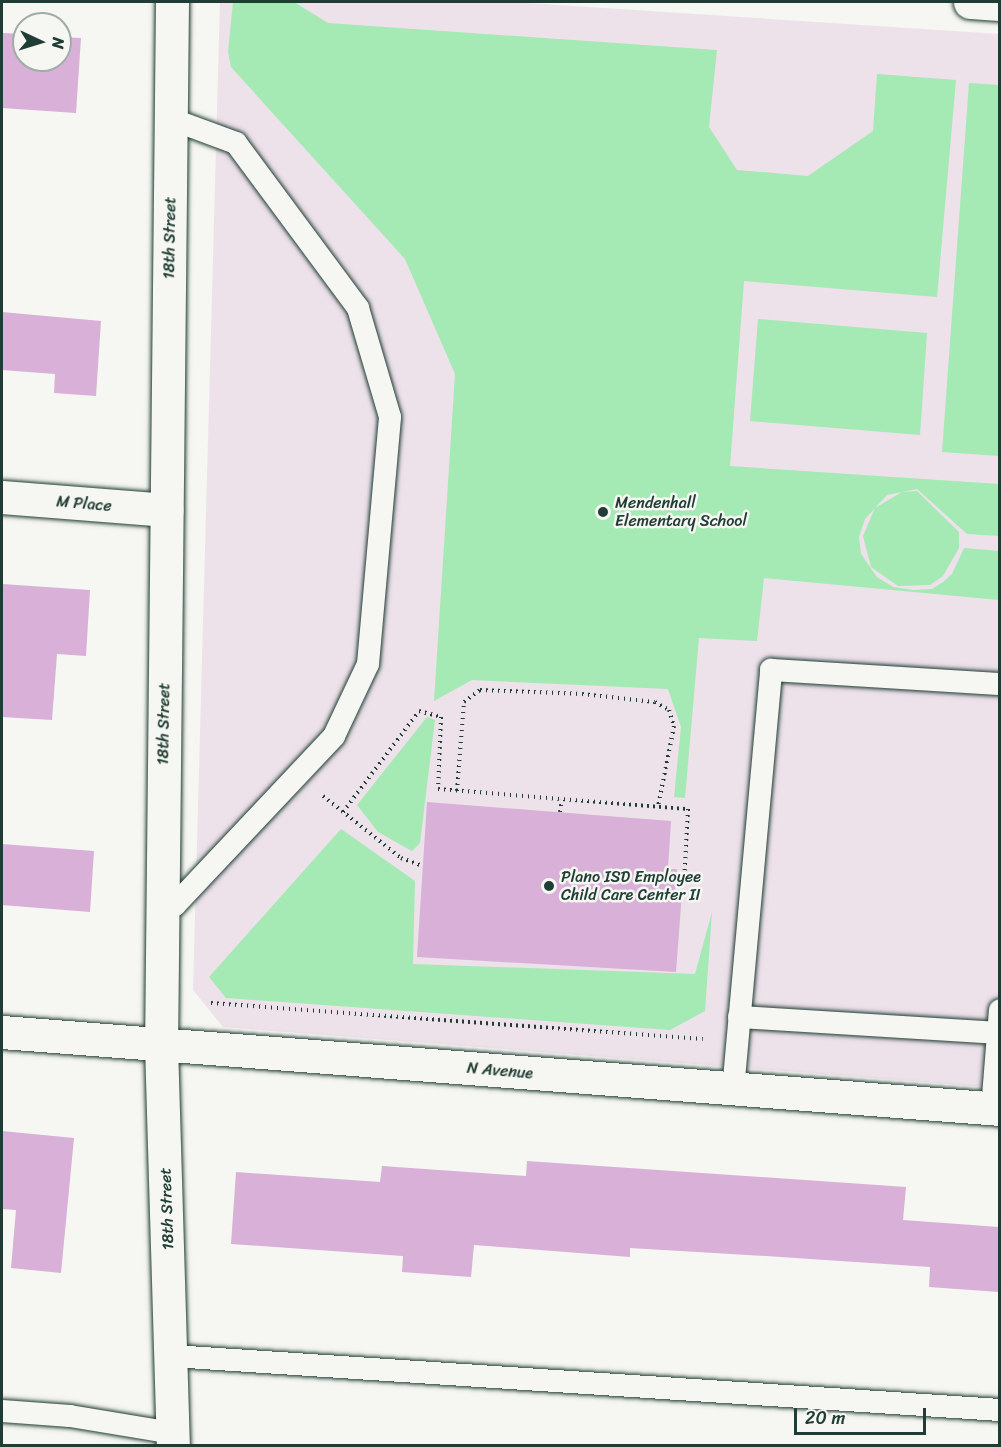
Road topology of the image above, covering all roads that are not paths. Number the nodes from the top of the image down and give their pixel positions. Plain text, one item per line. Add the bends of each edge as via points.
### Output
1 (172, 2) edge
2 (970, 2) edge
3 (999, 4) edge
4 (171, 119) junction
5 (2, 497) edge
6 (166, 510) junction
7 (999, 684) edge
8 (162, 909) junction
9 (999, 1010) edge
10 (740, 1017) junction
11 (2, 1032) edge
12 (997, 1033) junction
13 (160, 1045) junction
14 (733, 1090) junction
15 (996, 1109) edge
16 (172, 1356) junction
17 (999, 1410) edge
18 (2, 1411) edge
19 (173, 1439) edge

1 - 4 street, 18th Street
2 - 3 street
4 - 6 street, 18th Street
4 - 8 lane via 236,143 358,308 390,417 368,664 334,736 175,905
5 - 6 street, M Place
6 - 8 street, 18th Street
7 - 10 lane via 771,670
8 - 13 street, 18th Street
9 - 12 lane
10 - 12 lane
10 - 14 lane
11 - 13 street, N Avenue
12 - 15 lane
13 - 14 street, N Avenue
13 - 16 street, 18th Street
14 - 15 street, N Avenue
16 - 17 lane
16 - 19 street, 18th Street
18 - 19 lane via 70,1416

